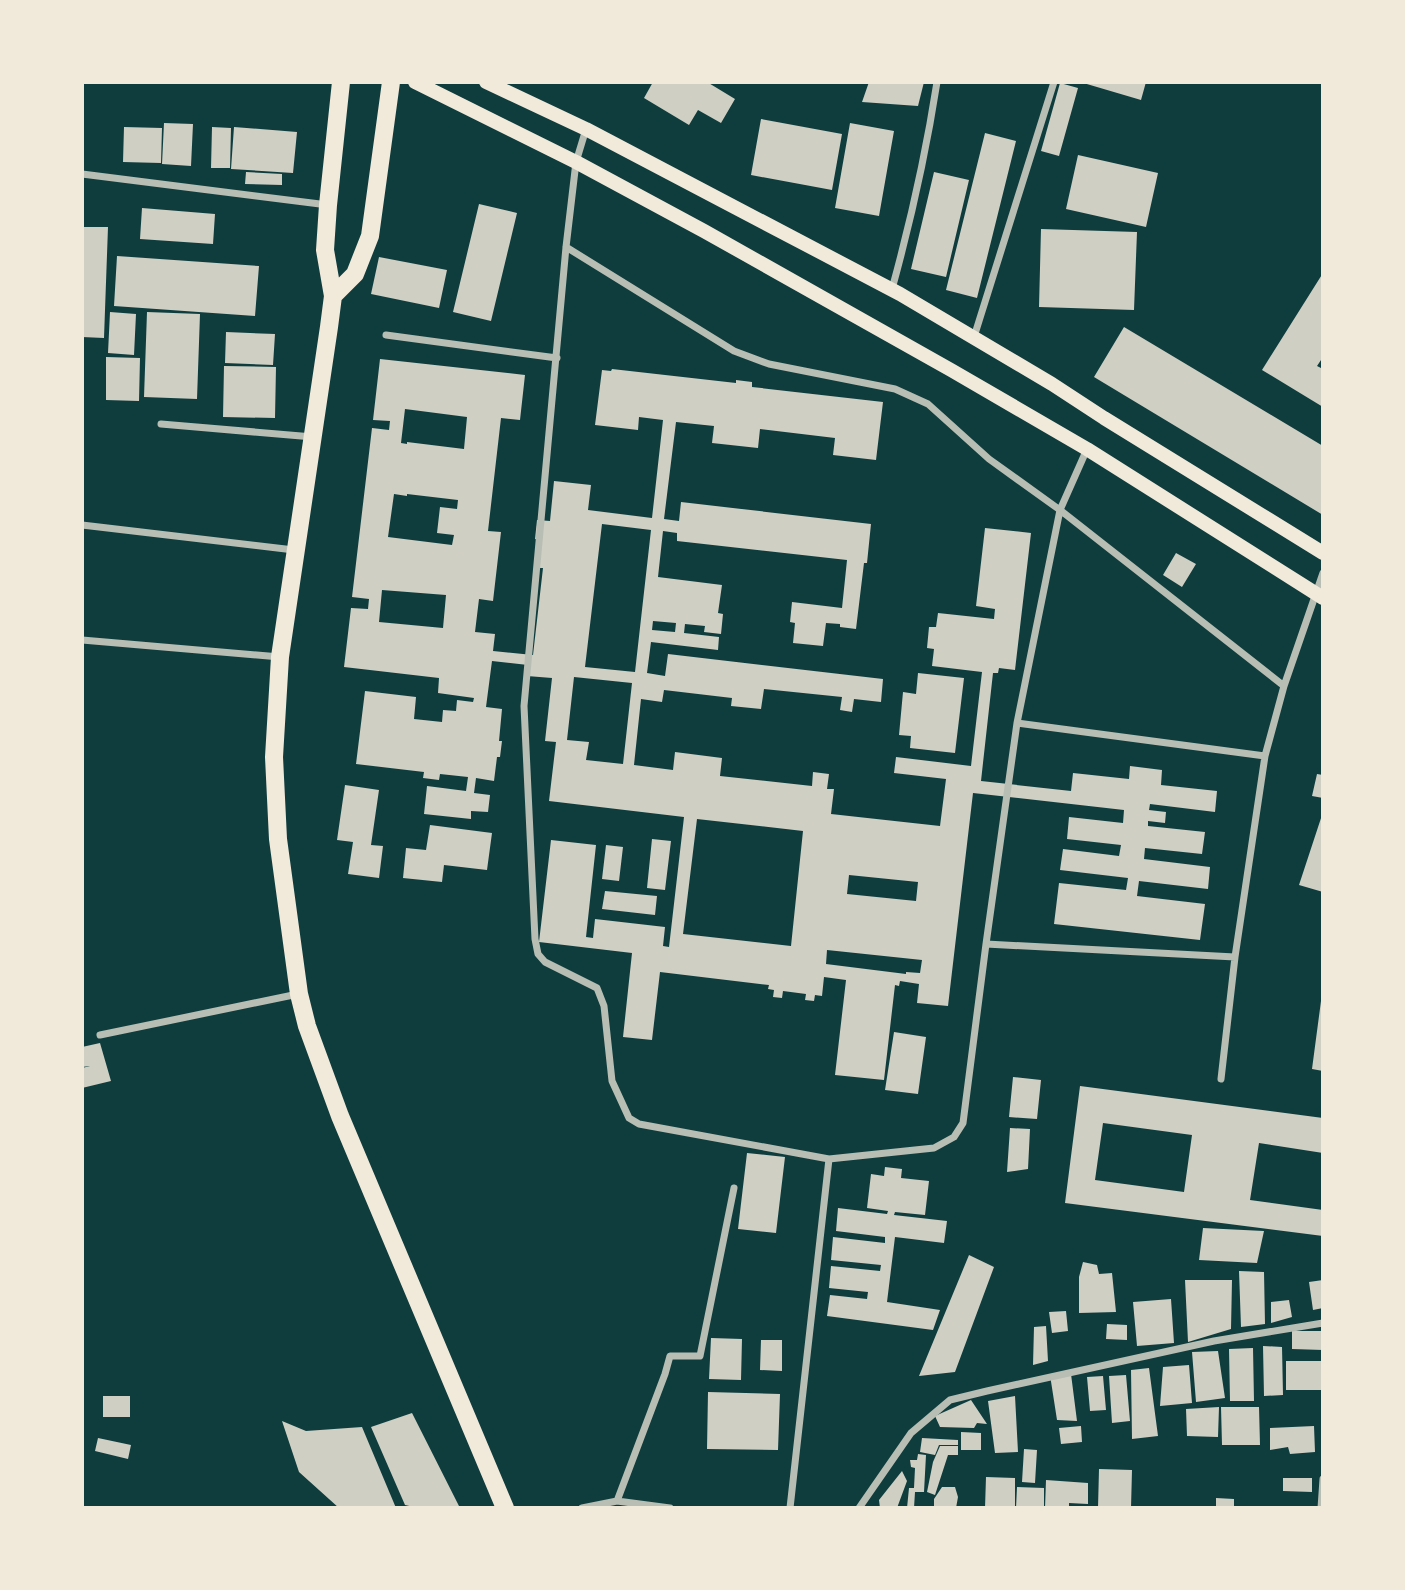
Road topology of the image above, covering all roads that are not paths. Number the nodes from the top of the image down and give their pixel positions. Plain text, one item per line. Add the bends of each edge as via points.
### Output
1 (341, 82) edge
2 (391, 82) edge
3 (415, 82) edge
4 (486, 82) edge
5 (937, 82) edge
6 (1054, 82) edge
7 (586, 129) junction
8 (576, 162) junction
9 (82, 174) edge
10 (328, 205) junction
11 (566, 247) junction
12 (892, 290) junction
13 (332, 296) junction
14 (386, 335) dead end
15 (974, 337) junction
16 (557, 358) junction
17 (161, 424) dead end
18 (313, 437) junction
19 (1087, 449) junction
20 (1060, 510) junction
21 (82, 525) edge
22 (296, 550) junction
23 (1323, 553) edge
24 (1323, 573) edge
25 (1319, 595) edge
26 (82, 640) edge
27 (280, 657) junction
28 (1284, 687) junction
29 (1017, 723) junction
30 (1265, 756) junction
31 (986, 944) junction
32 (1235, 957) junction
33 (299, 994) junction
34 (100, 1035) dead end
35 (1222, 1079) dead end
36 (829, 1158) junction
37 (734, 1188) dead end
38 (1323, 1323) edge
39 (1323, 1479) edge
40 (617, 1501) junction
41 (505, 1508) edge
42 (582, 1508) edge
43 (670, 1508) edge
44 (790, 1508) edge
45 (859, 1508) edge
46 (1321, 1508) edge

1 - 10 highway
2 - 13 highway via 370,236 355,274
3 - 8 main road
4 - 7 main road
5 - 12 street via 915,203
6 - 15 street
7 - 8 street
7 - 12 main road
8 - 11 street
8 - 19 main road
9 - 10 street
10 - 13 highway via 325,250
11 - 16 street
11 - 20 street via 734,351 769,364 895,389 928,404 989,459
12 - 15 main road
13 - 18 highway
14 - 16 street
15 - 23 main road
16 - 36 street via 524,706 538,954 597,988 604,1006 612,1081 629,1118 639,1124
17 - 18 street
18 - 22 highway
19 - 20 street
19 - 25 main road
20 - 28 street
20 - 29 street
21 - 22 street
22 - 27 highway
24 - 25 street
25 - 28 street
26 - 27 street
27 - 33 highway via 274,757 278,839
28 - 30 street
29 - 30 street
29 - 31 street
30 - 32 street
31 - 32 street
31 - 36 street via 963,1123 954,1137 934,1148
32 - 35 street
33 - 34 street
33 - 41 highway via 340,1116
36 - 44 street
37 - 40 street via 700,1356 670,1356
38 - 45 street via 1213,1341 950,1400 911,1433
39 - 46 street
40 - 42 street
40 - 43 street

